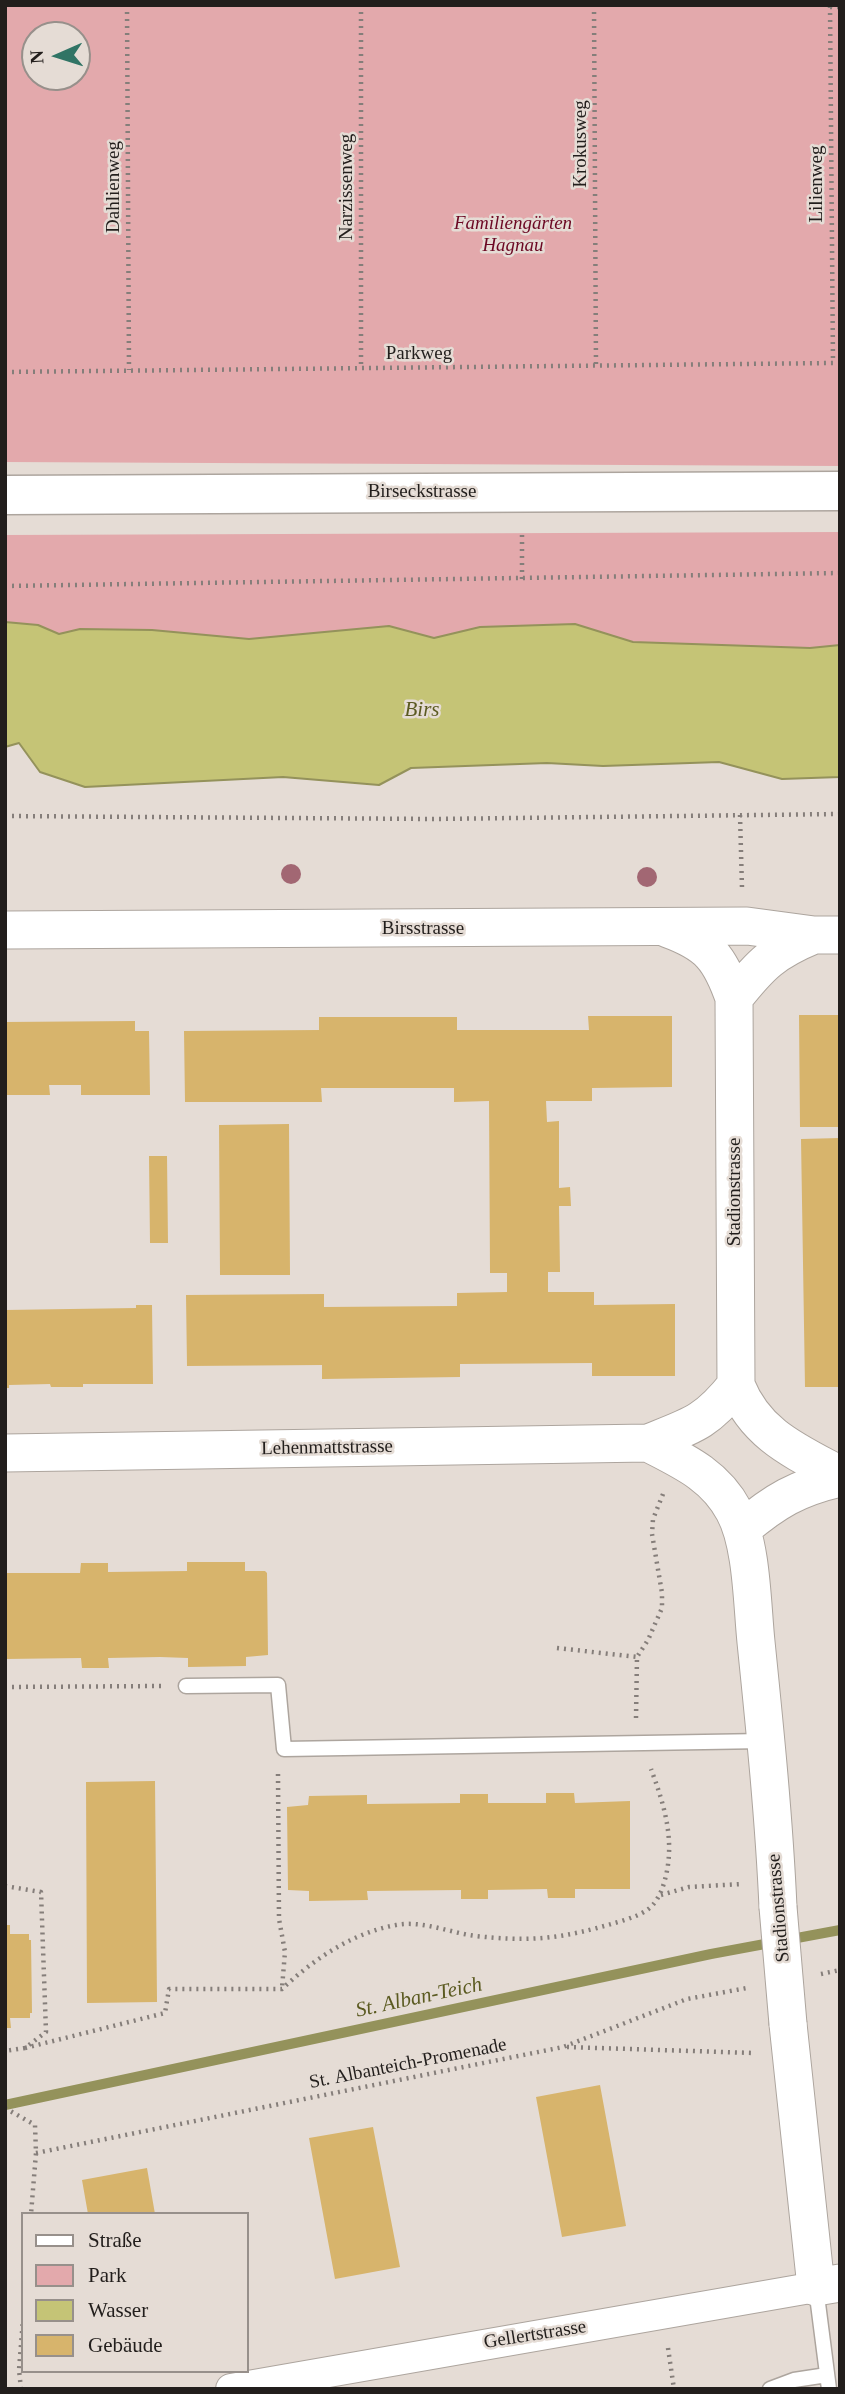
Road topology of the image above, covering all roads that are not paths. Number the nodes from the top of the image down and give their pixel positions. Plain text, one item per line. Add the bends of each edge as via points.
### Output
1 (840, 491) edge
2 (5, 495) edge
3 (663, 928) junction
4 (5, 930) edge
5 (827, 935) edge
6 (734, 999) junction
7 (736, 1385) junction
8 (648, 1443) junction
9 (5, 1453) edge
10 (840, 1476) edge
11 (742, 1529) junction
12 (186, 1686) road end
13 (766, 1741) junction
14 (828, 2285) edge
15 (828, 2382) edge
16 (231, 2389) edge
17 (770, 2389) edge

1 - 2 main road, Birseckstrasse
3 - 4 street, Birsstrasse
3 - 5 street, Birsstrasse via 747,926
3 - 6 street, Stadionstrasse via 699,943 718,961
5 - 6 street via 775,954
6 - 7 street, Stadionstrasse
7 - 8 street, Lehenmattstrasse via 704,1420
7 - 10 street via 751,1414 771,1436
8 - 9 street, Lehenmattstrasse
8 - 11 street, Lehenmattstrasse via 709,1477 724,1494
10 - 11 street via 799,1489
11 - 13 street, Stadionstrasse
12 - 13 lane via 278,1685 284,1749
13 - 14 street, Stadionstrasse, bridge via 790,2039
14 - 15 lane
14 - 16 street, Gellertstrasse
15 - 17 lane via 794,2380

